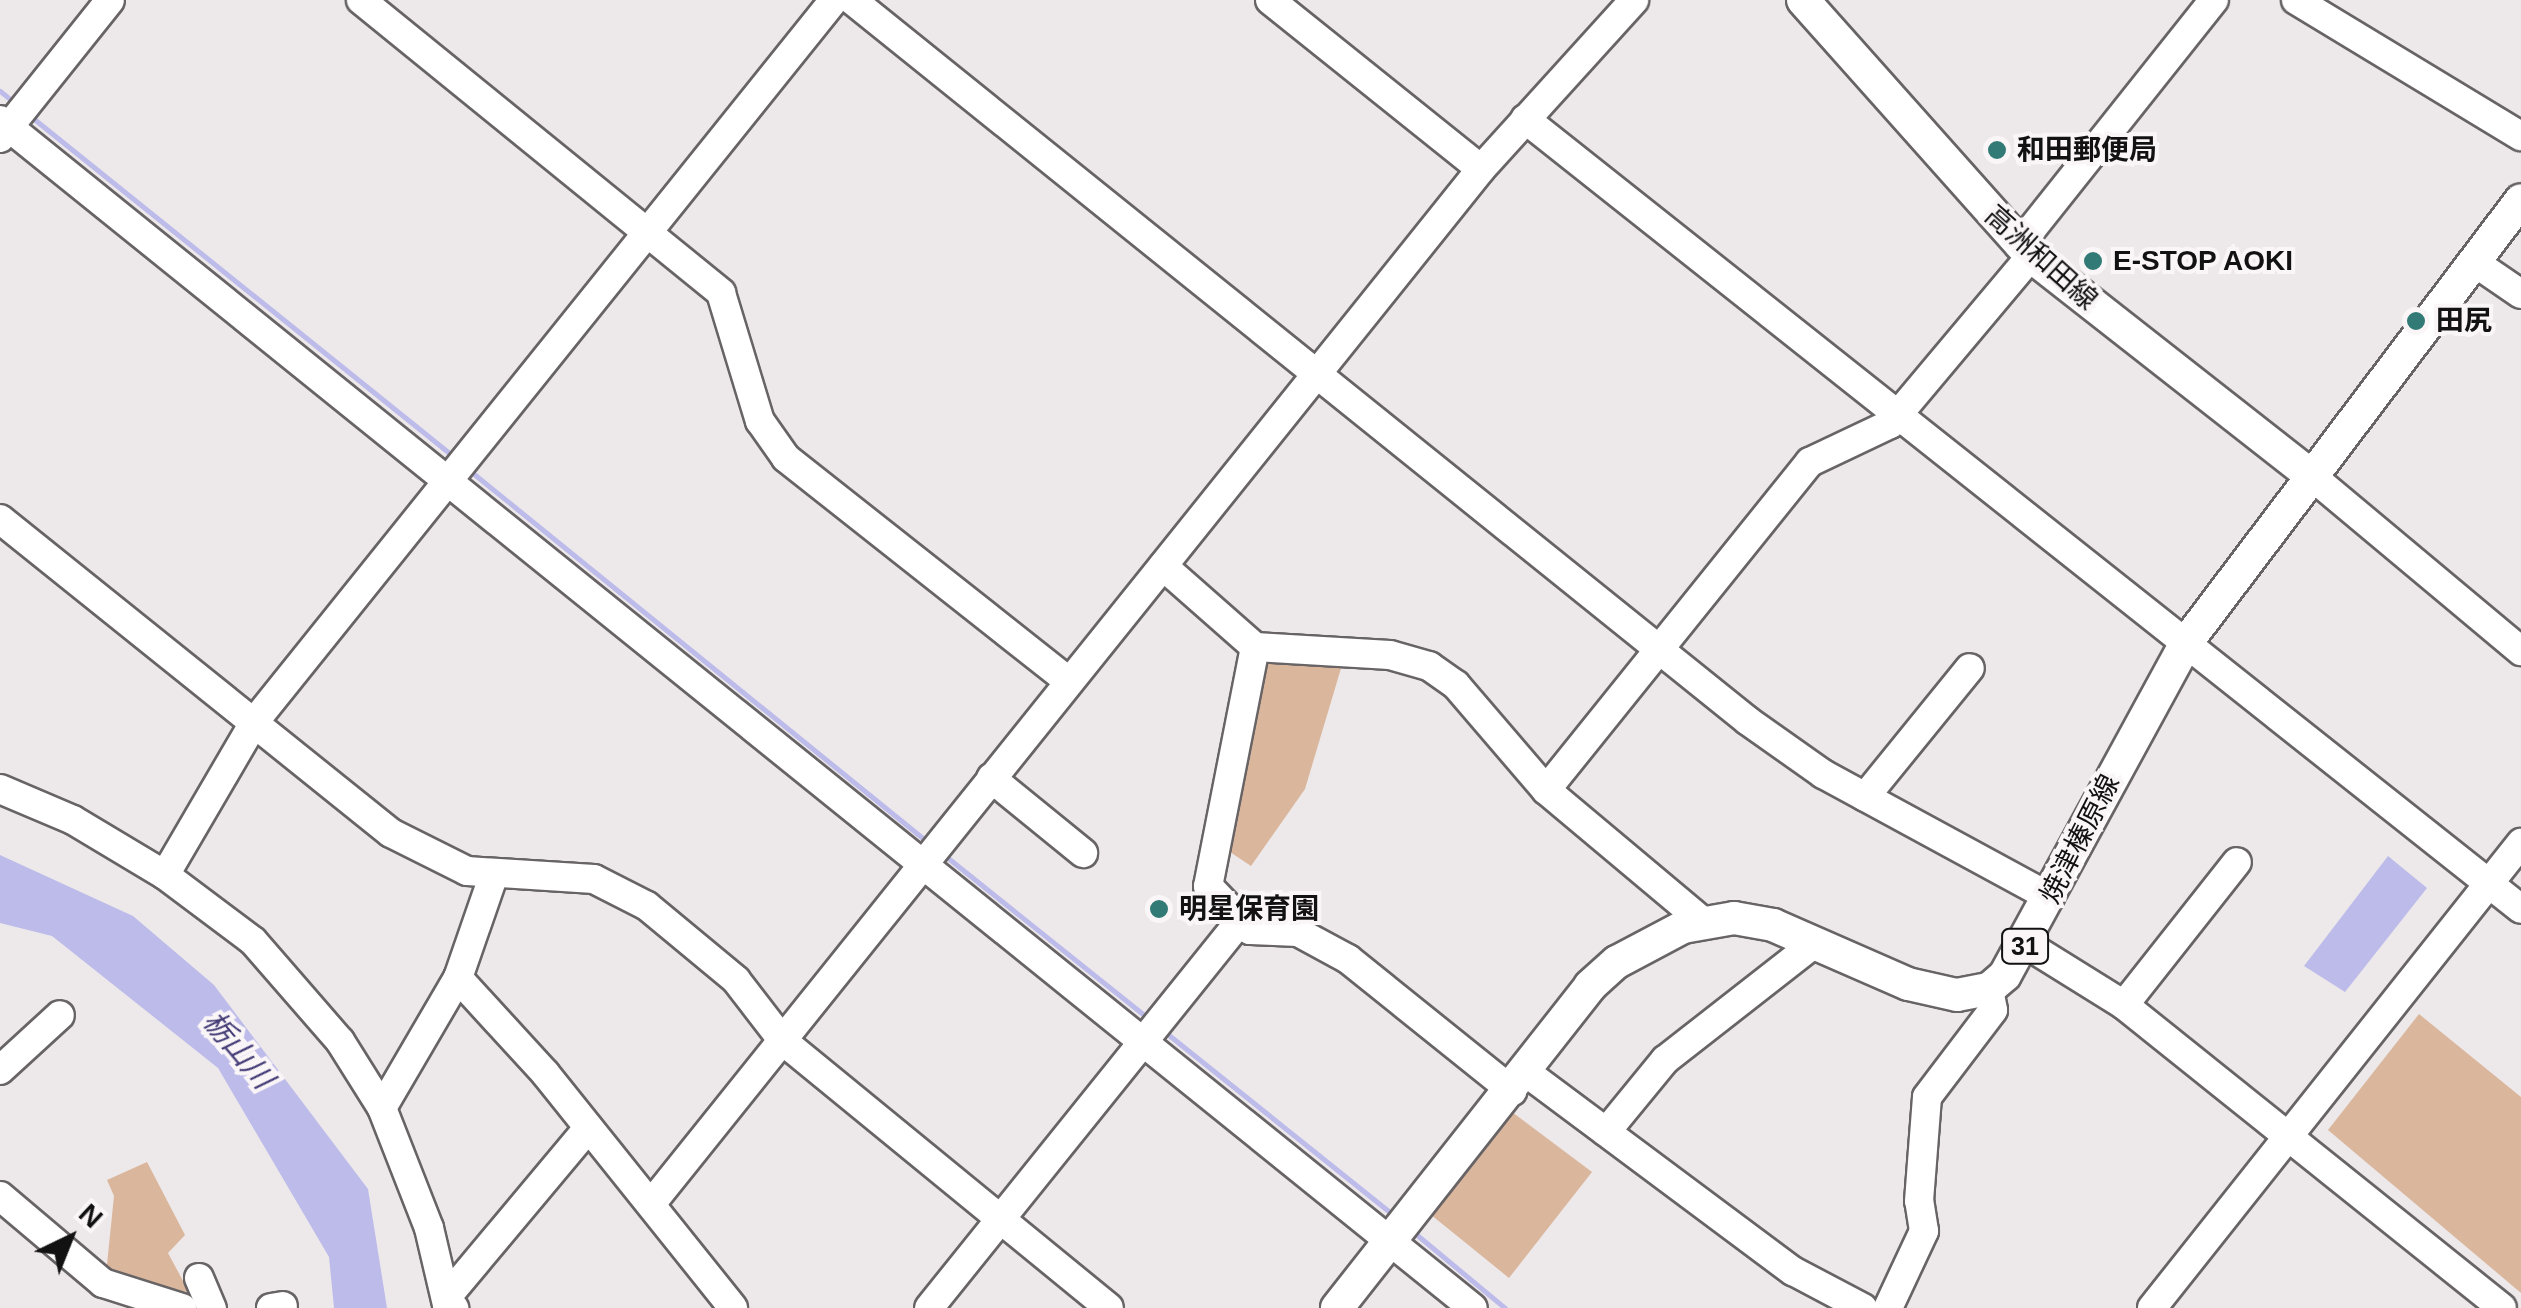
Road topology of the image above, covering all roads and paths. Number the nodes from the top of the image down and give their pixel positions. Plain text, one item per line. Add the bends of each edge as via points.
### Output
1 (110, 0) edge
2 (360, 0) edge
3 (834, 0) edge
4 (852, 0) edge
5 (1270, 0) edge
6 (1634, 0) edge
7 (1803, 0) edge
8 (2214, 0) edge
9 (2296, 0) edge
10 (1525, 119) junction
11 (3, 128) edge
12 (2521, 136) edge
13 (1481, 169) junction
14 (2521, 200) edge
15 (653, 232) junction
16 (2025, 250) junction
17 (2477, 264) junction
18 (2521, 294) edge
19 (1316, 374) junction
20 (1898, 416) junction
21 (457, 471) junction
22 (2314, 478) junction
23 (5, 533) edge
24 (1163, 566) junction
25 (2186, 642) junction
26 (1255, 647) junction
27 (1658, 649) junction
28 (2521, 651) edge
29 (1970, 668) dead end
30 (1068, 681) junction
31 (255, 721) junction
32 (991, 778) junction
33 (0, 789) edge
34 (1546, 790) junction
35 (1864, 796) junction
36 (2521, 843) edge
37 (1083, 853) dead end
38 (2237, 862) dead end
39 (922, 866) junction
40 (494, 874) junction
41 (165, 875) junction
42 (2488, 882) junction
43 (2050, 897) junction
44 (2521, 909) edge
45 (1702, 920) junction
46 (1238, 923) junction
47 (1815, 944) junction
48 (2026, 944) junction
49 (458, 978) junction
50 (1989, 989) junction
51 (2124, 1006) junction
52 (60, 1015) dead end
53 (1143, 1041) junction
54 (783, 1042) junction
55 (0, 1070) edge
56 (1519, 1082) junction
57 (382, 1108) junction
58 (588, 1128) junction
59 (1606, 1132) junction
60 (2286, 1137) junction
61 (0, 1196) edge
62 (652, 1204) junction
63 (1000, 1220) junction
64 (1390, 1242) junction
65 (199, 1278) dead end
66 (450, 1303) edge
67 (182, 1308) edge
68 (212, 1308) edge
69 (733, 1308) edge
70 (929, 1308) edge
71 (1109, 1308) edge
72 (1337, 1308) edge
73 (1473, 1308) edge
74 (1862, 1308) edge
75 (1888, 1308) edge
76 (2152, 1308) edge
77 (2502, 1308) edge

1 - 11 street
2 - 15 street
3 - 15 street
4 - 19 street
5 - 13 street
6 - 10 street
7 - 16 main road, 高洲和田線
8 - 16 street
9 - 12 street
10 - 13 street
10 - 20 street
11 - 21 street
13 - 19 street
14 - 17 main road, 焼津榛原線 / 31
15 - 21 street
15 - 30 street via 721,293 760,421 786,458
16 - 20 street
16 - 22 main road, 高洲和田線
17 - 18 street
17 - 22 main road, 焼津榛原線 / 31
19 - 24 street
19 - 27 street
20 - 25 street
20 - 27 street via 1810,462
21 - 31 street
21 - 39 street
22 - 25 main road, 焼津榛原線 / 31
22 - 28 street
23 - 31 street
24 - 26 street
24 - 30 street
25 - 42 street
25 - 43 main road, 焼津榛原線 / 31
26 - 34 street via 1390,655 1429,666 1456,686
26 - 46 street via 1208,886
27 - 34 street
27 - 35 street via 1763,732
29 - 35 street
30 - 32 street
31 - 40 street via 391,832 435,858
31 - 41 street
32 - 37 street
32 - 39 street
33 - 41 street via 73,820
34 - 45 street
35 - 43 street
36 - 42 street
38 - 51 street
39 - 53 street
39 - 54 street
40 - 49 street
40 - 54 street via 594,879 622,890 736,980
41 - 57 street via 252,941 340,1041
42 - 44 street
42 - 60 street
43 - 48 main road, 焼津榛原線 / 31
45 - 47 main road, 31 via 1773,925
45 - 56 main road via 1618,962 1590,986
46 - 53 street
46 - 56 street via 1298,932 1348,960
47 - 50 main road, 31 via 1908,984 1957,995
47 - 59 street via 1665,1060
48 - 50 main road, 焼津榛原線 / 31
48 - 51 street
49 - 57 street
49 - 58 street
50 - 75 street via 1993,1010 1927,1098 1919,1201 1924,1232
51 - 60 street
52 - 55 street
53 - 63 street
53 - 64 street
54 - 62 street
54 - 63 street
56 - 59 street
56 - 64 main road
57 - 66 street via 430,1228
58 - 62 street
58 - 66 street
59 - 74 street via 1794,1271
60 - 76 street
60 - 77 street
61 - 67 street via 103,1284
62 - 69 street
63 - 70 street
63 - 71 street
64 - 72 main road
64 - 73 street
65 - 68 street

